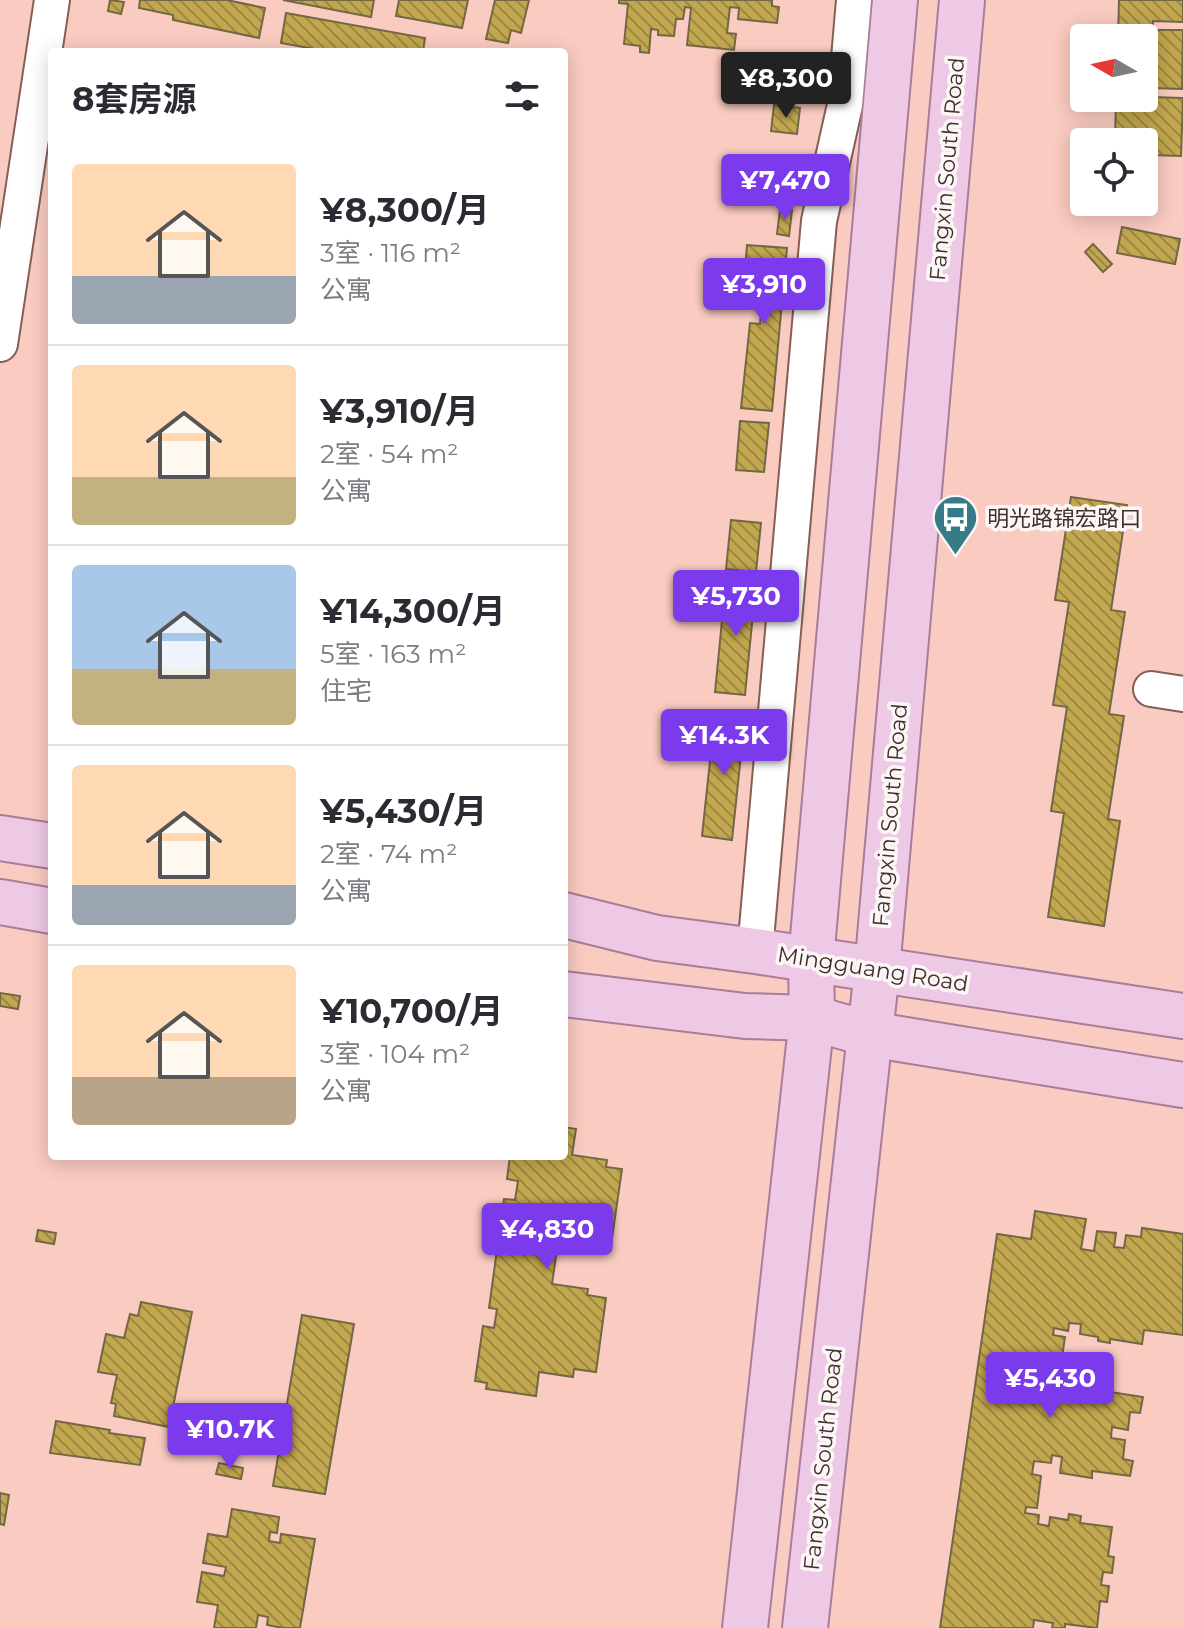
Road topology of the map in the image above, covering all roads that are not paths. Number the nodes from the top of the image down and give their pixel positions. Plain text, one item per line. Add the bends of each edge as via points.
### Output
1 (52, 0) edge
2 (854, 0) edge
3 (895, 0) edge
4 (962, 0) edge
5 (0, 344) edge
6 (0, 838) edge
7 (48, 845) edge
8 (0, 902) edge
9 (48, 910) edge
10 (568, 916) edge
11 (755, 951) junction
12 (811, 960) junction
13 (877, 970) junction
14 (568, 994) edge
15 (1183, 1016) edge
16 (812, 1018) junction
17 (869, 1034) junction
18 (1183, 1085) edge
19 (745, 1628) edge
20 (805, 1628) edge

1 - 5 street
2 - 11 street via 845,105 819,221
3 - 12 main road
4 - 13 main road, Fangxin South Road
6 - 7 main road
8 - 9 main road
10 - 11 main road, Mingguang Road via 657,938
11 - 12 main road, Mingguang Road
12 - 13 main road, Mingguang Road
12 - 16 main road
13 - 15 main road, Mingguang Road
13 - 17 main road, Fangxin South Road
14 - 16 main road via 745,1016
16 - 17 main road
16 - 19 main road
17 - 18 main road
17 - 20 main road, Fangxin South Road

